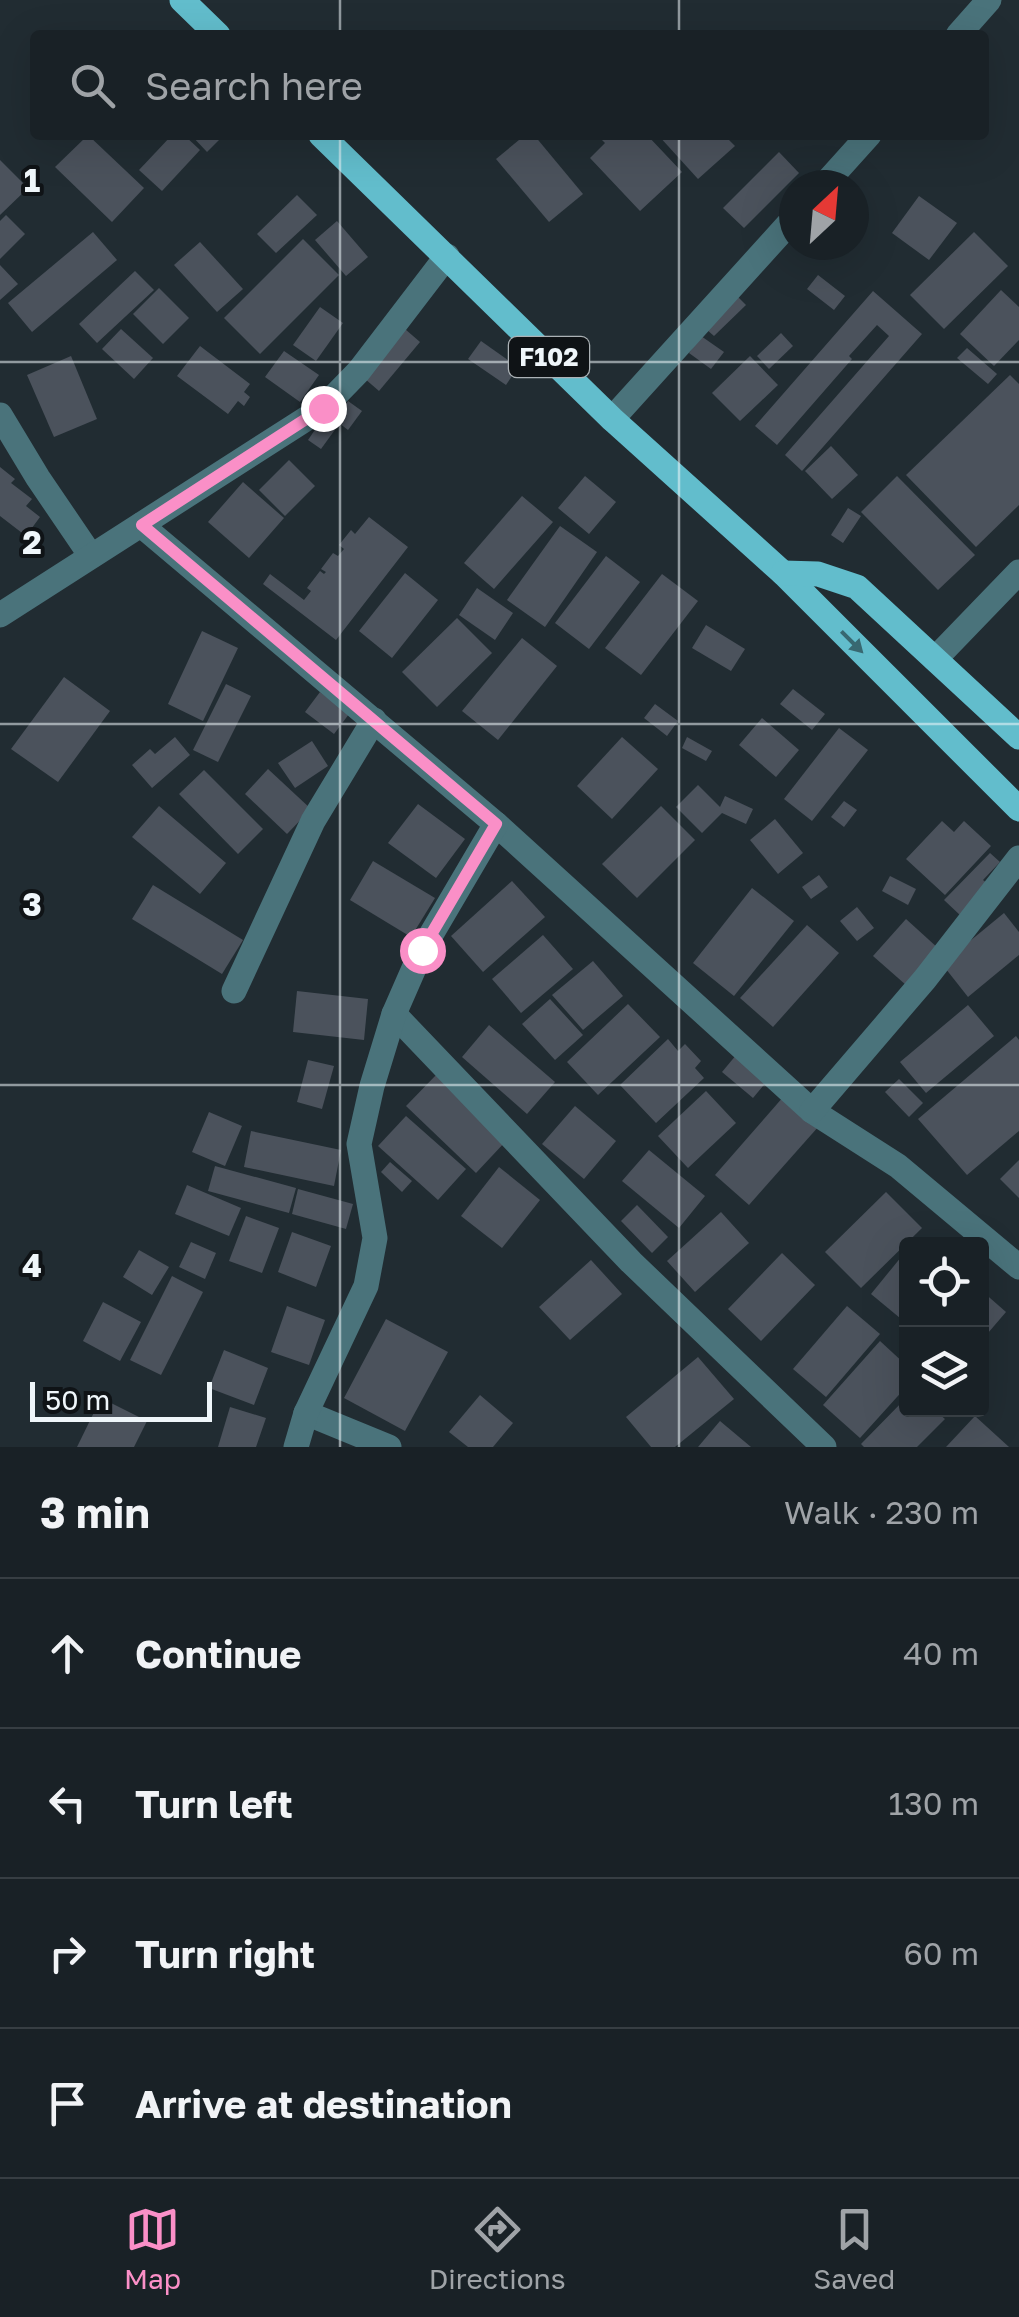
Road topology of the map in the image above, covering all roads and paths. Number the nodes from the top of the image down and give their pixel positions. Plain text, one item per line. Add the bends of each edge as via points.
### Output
1 (182, 0) edge
2 (989, 0) edge
3 (213, 30) edge
4 (962, 30) edge
5 (327, 140) edge
6 (864, 140) edge
7 (838, 170) edge
8 (779, 235) edge
9 (446, 256) junction
10 (0, 415) edge
11 (612, 419) junction
12 (142, 525) junction
13 (91, 556) junction
14 (1019, 572) edge
15 (782, 573) junction
16 (0, 615) edge
17 (935, 659) junction
18 (374, 720) junction
19 (1019, 737) edge
20 (1019, 809) edge
21 (496, 824) junction
22 (1019, 858) edge
23 (234, 991) dead end
24 (394, 1014) junction
25 (812, 1111) junction
26 (1019, 1267) edge
27 (306, 1412) junction
28 (296, 1447) edge
29 (389, 1447) edge
30 (824, 1447) edge

1 - 3 main road
2 - 4 street
5 - 9 main road, F102
6 - 7 street
8 - 11 street
9 - 11 main road, F102
9 - 12 street via 323,408
10 - 13 street
11 - 15 main road, F102
12 - 13 street
12 - 18 street
13 - 16 street
14 - 17 street
15 - 17 main road via 818,574 856,587
15 -> 20 main road, F102
17 - 19 main road
18 - 21 street
18 - 23 street via 313,821
21 - 24 street via 422,950
21 - 25 street
22 - 25 street
24 - 27 street via 359,1144 373,1218 372,1264
24 - 30 street via 631,1262
25 - 26 street via 898,1166
27 - 28 street
27 - 29 street

